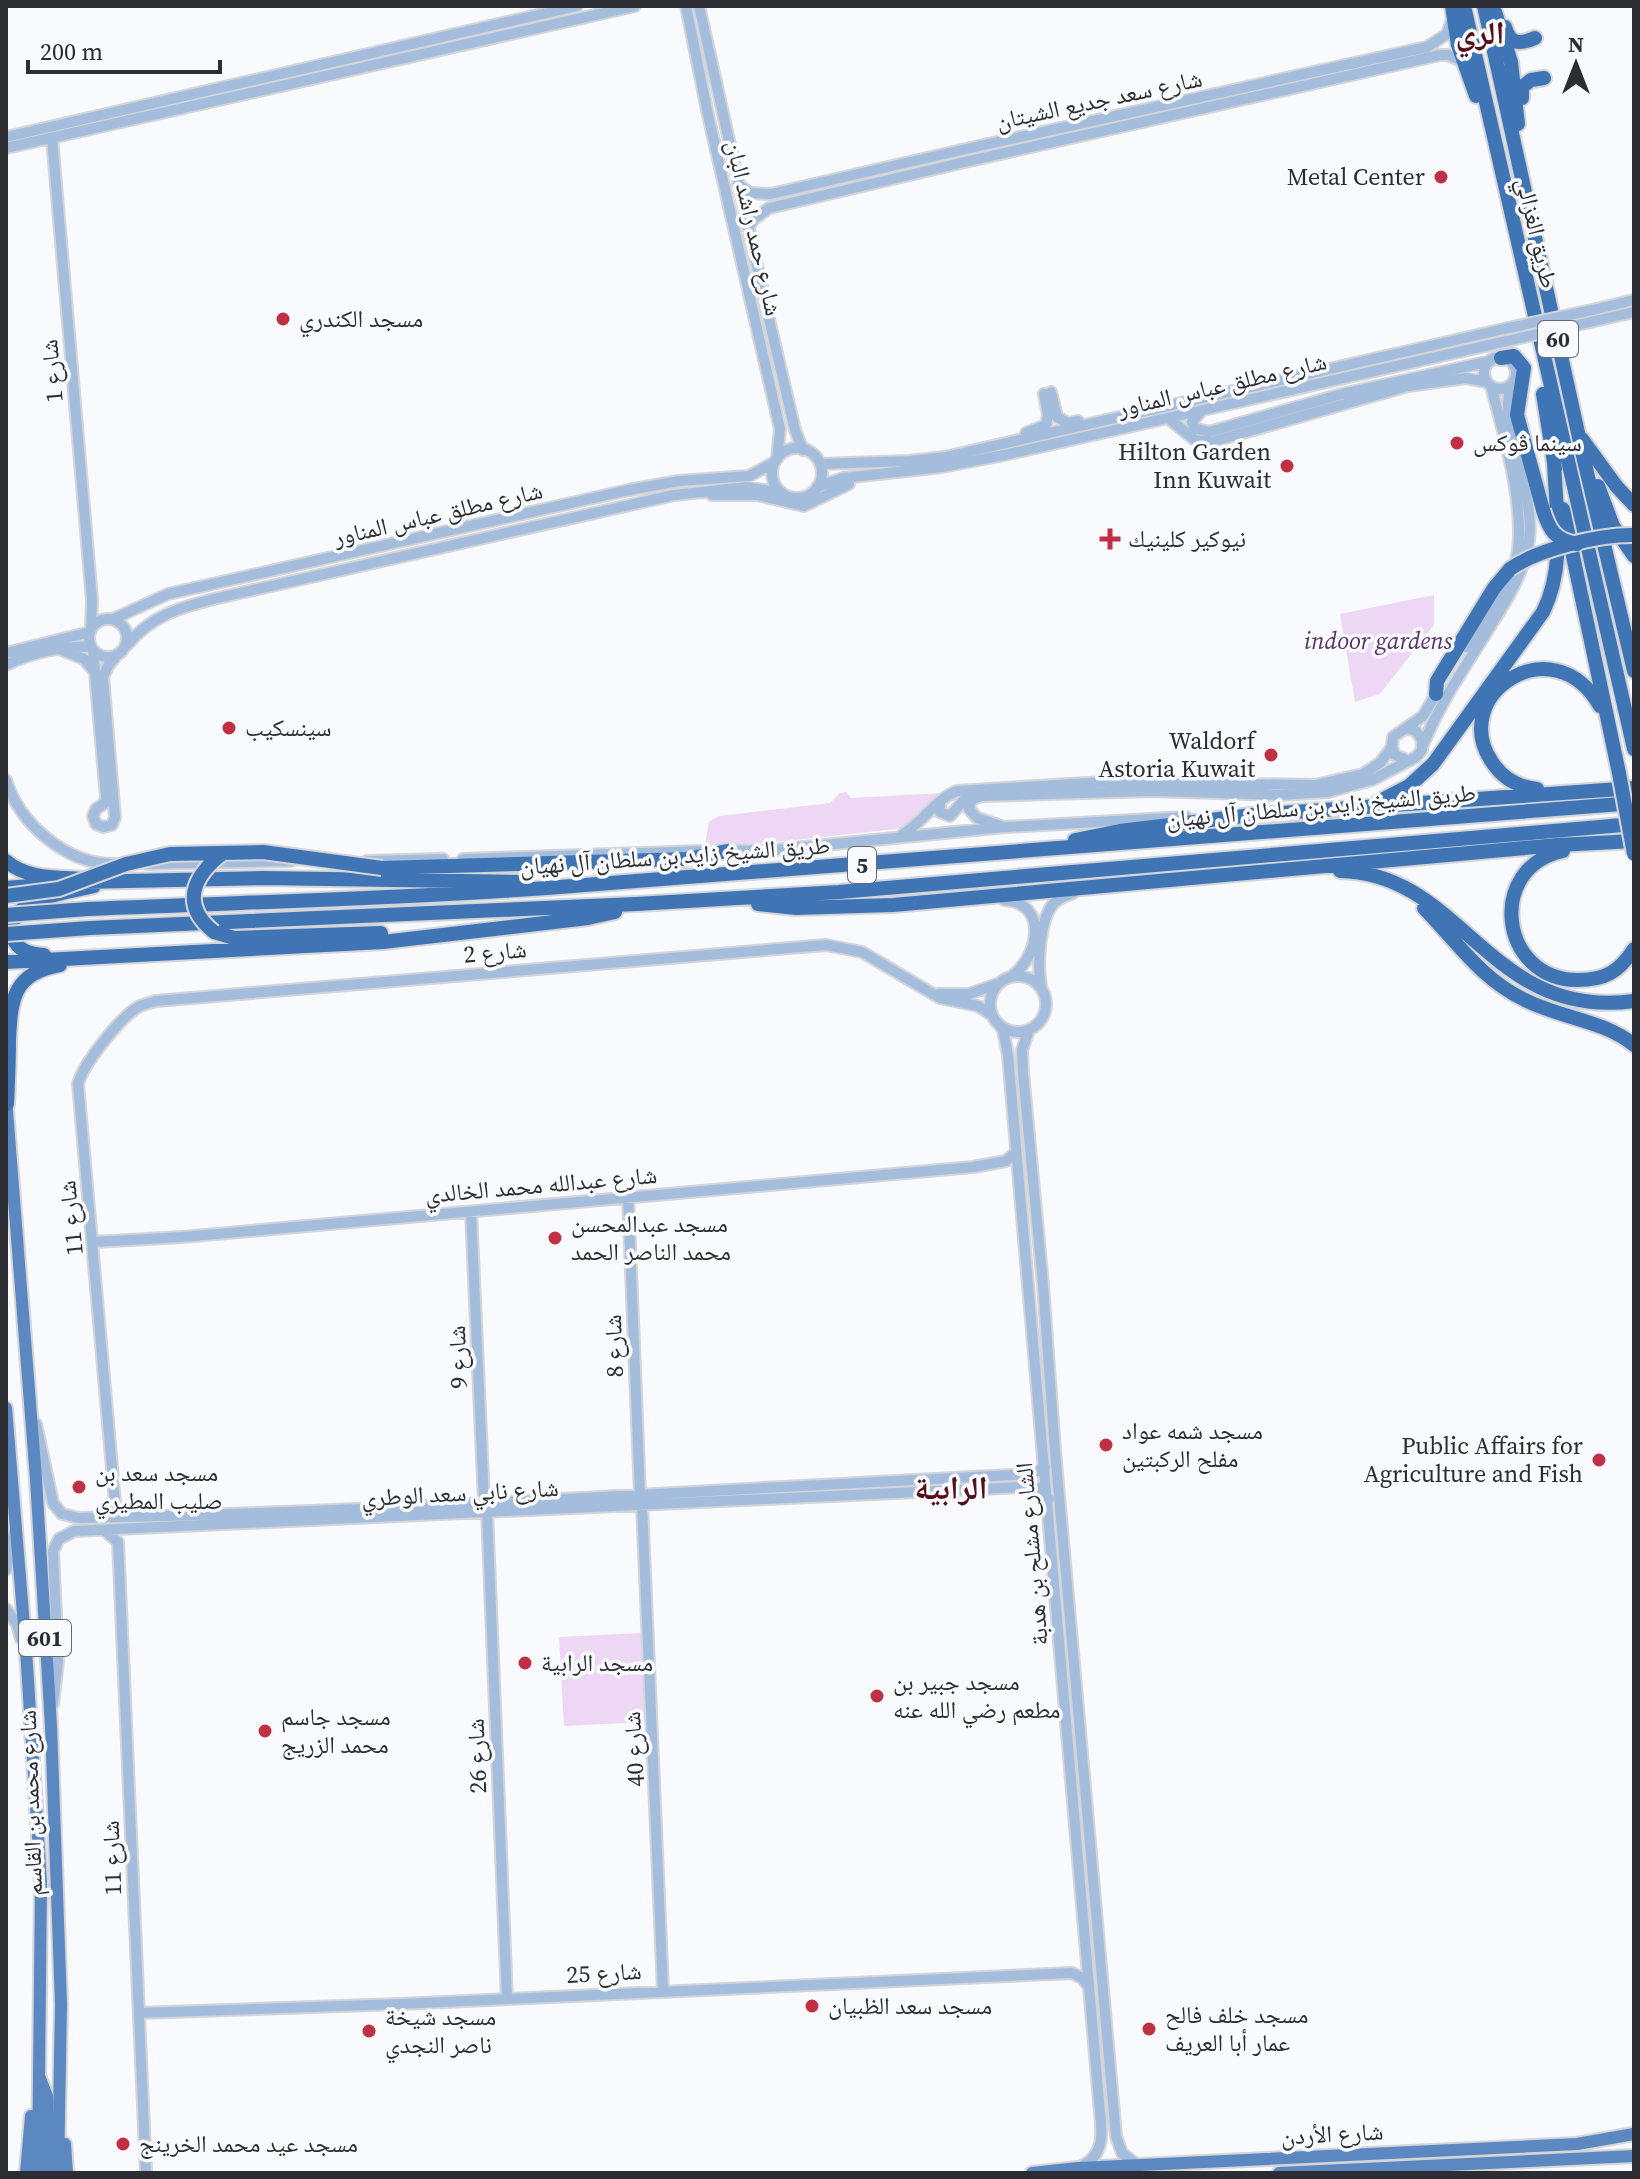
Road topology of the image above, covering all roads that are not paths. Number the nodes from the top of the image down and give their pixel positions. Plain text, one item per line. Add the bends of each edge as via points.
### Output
1 (577, 6) edge
2 (635, 6) edge
3 (678, 6) edge
4 (686, 6) edge
5 (699, 6) edge
6 (1484, 6) edge
7 (1495, 6) edge
8 (1457, 9) edge
9 (690, 23) junction
10 (1535, 38) dead end
11 (1373, 59) junction
12 (1464, 62) junction
13 (1345, 65) junction
14 (1375, 71) junction
15 (1347, 77) junction
16 (1544, 78) dead end
17 (245, 82) junction
18 (228, 86) junction
19 (718, 93) junction
20 (247, 94) junction
21 (704, 97) junction
22 (230, 98) junction
23 (723, 114) junction
24 (708, 115) junction
25 (1519, 134) junction
26 (6, 137) edge
27 (52, 138) junction
28 (6, 148) edge
29 (966, 149) junction
30 (988, 150) junction
31 (969, 161) junction
32 (1519, 164) junction
33 (1500, 168) junction
34 (738, 184) junction
35 (776, 193) junction
36 (779, 205) junction
37 (748, 228) junction
38 (1634, 300) edge
39 (1634, 312) edge
40 (1598, 314) junction
41 (773, 337) junction
42 (760, 345) junction
43 (1541, 350) junction
44 (1496, 359) junction
45 (1489, 384) junction
46 (1512, 384) junction
47 (1340, 399) junction
48 (1203, 409) junction
49 (1168, 418) junction
50 (1108, 421) junction
51 (780, 429) junction
52 (795, 430) junction
53 (1234, 432) junction
54 (1579, 434) junction
55 (989, 448) junction
56 (803, 450) junction
57 (776, 460) junction
58 (1584, 460) junction
59 (1554, 462) junction
60 (820, 464) junction
61 (886, 473) junction
62 (817, 487) junction
63 (781, 493) junction
64 (674, 495) junction
65 (1634, 505) edge
66 (1633, 536) edge
67 (1577, 544) junction
68 (1634, 556) edge
69 (92, 600) junction
70 (135, 609) junction
71 (111, 619) junction
72 (147, 623) junction
73 (90, 630) junction
74 (127, 645) junction
75 (60, 649) junction
76 (92, 649) junction
77 (6, 653) edge
78 (117, 655) junction
79 (6, 665) edge
80 (1634, 671) edge
81 (95, 673) junction
82 (1436, 694) junction
83 (1605, 715) junction
84 (1406, 728) junction
85 (1423, 745) junction
86 (1392, 747) junction
87 (1634, 749) edge
88 (1407, 760) junction
89 (6, 780) edge
90 (1634, 788) edge
91 (1586, 792) junction
92 (981, 796) junction
93 (940, 802) junction
94 (1634, 803) edge
95 (1323, 810) junction
96 (1252, 815) junction
97 (1634, 824) edge
98 (1611, 826) junction
99 (1005, 827) junction
100 (900, 836) junction
101 (1634, 841) edge
102 (1605, 842) junction
103 (727, 851) junction
104 (1020, 852) junction
105 (223, 853) junction
106 (1634, 854) edge
107 (6, 861) edge
108 (1359, 863) junction
109 (1275, 870) junction
110 (114, 880) junction
111 (1106, 885) junction
112 (1401, 885) junction
113 (6, 888) edge
114 (545, 888) junction
115 (6, 896) edge
116 (736, 899) junction
117 (966, 899) junction
118 (636, 904) junction
119 (6, 915) edge
120 (522, 925) junction
121 (6, 934) edge
122 (1634, 949) edge
123 (179, 952) junction
124 (75, 958) junction
125 (6, 962) edge
126 (1012, 976) junction
127 (1000, 982) junction
128 (1042, 988) junction
129 (933, 994) junction
130 (1634, 1001) edge
131 (995, 1019) junction
132 (1029, 1030) junction
133 (1634, 1045) edge
134 (81, 1074) joint
135 (6, 1098) edge
136 (7, 1104) edge
137 (1016, 1152) junction
138 (991, 1166) junction
139 (1018, 1177) junction
140 (628, 1197) junction
141 (471, 1212) junction
142 (94, 1242) junction
143 (29, 1394) junction
144 (1038, 1398) junction
145 (1052, 1398) junction
146 (6, 1408) edge
147 (1054, 1419) junction
148 (1040, 1421) junction
149 (1045, 1467) junction
150 (927, 1486) junction
151 (1049, 1499) junction
152 (641, 1500) junction
153 (115, 1502) junction
154 (486, 1507) junction
155 (133, 1516) junction
156 (102, 1517) junction
157 (15, 1527) junction
158 (135, 1528) junction
159 (100, 1530) junction
160 (118, 1542) junction
161 (6, 1570) edge
162 (6, 1609) edge
163 (51, 1726) junction
164 (36, 1799) junction
165 (1091, 1849) junction
166 (1076, 1850) junction
167 (41, 1883) junction
168 (1087, 1957) junction
169 (1072, 1973) junction
170 (1089, 1987) junction
171 (663, 1990) junction
172 (507, 1999) junction
173 (61, 2004) junction
174 (139, 2013) junction
175 (37, 2073) junction
176 (60, 2084) junction
177 (1634, 2134) edge
178 (1116, 2136) junction
179 (1101, 2138) junction
180 (1533, 2146) junction
181 (1634, 2156) edge
182 (1298, 2158) junction
183 (1498, 2162) junction
184 (1139, 2166) junction
185 (1426, 2166) junction
186 (1078, 2168) junction
187 (1341, 2171) edge
188 (26, 2173) edge
189 (38, 2173) edge
190 (47, 2173) edge
191 (58, 2173) edge
192 (67, 2173) edge
193 (146, 2173) edge
194 (1032, 2173) edge
195 (1257, 2173) edge
196 (1279, 2173) edge
197 (1413, 2173) edge

1 - 17 street
2 - 20 street
3 - 9 street
4 - 9 street, شارع حمد راشد البان
5 - 19 street, شارع حمد راشد البان
6 - 32 highway, طريق الغزالي / 60
7 - 10 highway via 1508,37 1518,42
7 - 25 highway via 1515,80
8 - 11 street, شارع سعد جديع الشيتان via 1447,34 1436,43
8 - 12 highway
8 - 33 highway, طريق الغزالي / 60
9 - 21 street, شارع حمد راشد البان
11 - 13 street, شارع سعد جديع الشيتان
11 - 14 street via 1369,67
12 - 14 street, شارع سعد جديع الشيتان via 1440,55
12 - 33 highway
13 - 15 street via 1352,71
13 - 30 street, شارع سعد جديع الشيتان
14 - 15 street, شارع سعد جديع الشيتان
15 - 30 street, شارع سعد جديع الشيتان
16 - 25 highway via 1522,87
17 - 18 street
17 - 20 street via 242,89
18 - 22 street via 234,91
18 - 26 street
19 - 21 street
19 - 23 street, شارع حمد راشد البان
20 - 22 street
21 - 24 street, شارع حمد راشد البان
22 - 27 street
23 - 24 street via 715,110
23 - 34 street, شارع حمد راشد البان
24 - 42 street, شارع حمد راشد البان
25 - 32 highway
27 - 28 street
27 - 69 street, شارع 1
29 - 30 street, شارع سعد جديع الشيتان
29 - 31 street
29 - 35 street, شارع سعد جديع الشيتان
30 - 31 street, شارع سعد جديع الشيتان
31 - 36 street, شارع سعد جديع الشيتان
32 - 54 highway, طريق الغزالي / 60
33 - 43 highway, طريق الغزالي / 60
34 - 35 street, شارع سعد جديع الشيتان via 750,193
34 - 37 street, شارع حمد راشد البان
35 - 36 street
36 - 37 street, شارع سعد جديع الشيتان via 761,213
37 - 41 street, شارع حمد راشد البان
38 - 40 street, شارع مطلق عباس المناور
39 - 40 street, شارع مطلق عباس المناور
40 - 48 street, شارع مطلق عباس المناور, bridge via 1507,341
40 - 50 street, شارع مطلق عباس المناور, bridge via 1504,329
41 - 42 street via 765,336
41 - 52 street, شارع حمد راشد البان
42 - 51 street, شارع حمد راشد البان
43 - 59 highway
43 - 87 highway, طريق الغزالي / 60
44 - 45 street via 1485,371
44 - 46 street via 1508,360 1515,368
44 - 47 street
44 - 67 highway, bridge via 1514,356 1524,368 1517,415 1543,510 1553,534
45 - 46 street via 1500,389
45 - 47 street via 1459,378
45 - 82 street via 1520,522 1516,565
46 - 85 street via 1506,409 1529,507 1527,550 1517,580
47 - 53 street
48 - 49 street, شارع مطلق عباس المناور
48 - 53 street via 1194,416 1194,428
49 - 53 street via 1195,440 1211,442
49 - 61 street, شارع مطلق عباس المناور via 956,464
50 - 55 street, شارع مطلق عباس المناور
50 - 55 street via 1061,421 1047,393 1046,425
51 - 52 street via 787,436
51 - 57 street, شارع حمد راشد البان
52 - 56 street, شارع حمد راشد البان
54 - 58 highway, طريق الغزالي / 60
54 - 65 highway
55 - 60 street, شارع مطلق عباس المناور via 909,461
56 - 57 street via 786,451
56 - 60 street
57 - 63 street via 773,479
57 - 70 street, شارع مطلق عباس المناور via 749,476 629,490 168,594
58 - 68 highway via 1613,526
58 - 80 highway, طريق الغزالي / 60
59 - 83 highway
59 - 95 highway via 1556,570 1536,623 1421,776 1378,802
60 - 62 street
61 - 62 street, شارع مطلق عباس المناور
61 - 64 street via 839,487 804,506 757,495
62 - 63 street via 805,497
63 - 64 street, شارع مطلق عباس المناور via 747,487
64 - 72 street, شارع مطلق عباس المناور via 218,598 174,609
66 - 67 highway, bridge
67 - 82 highway, bridge via 1528,558 1510,569 1437,681
69 - 71 street
69 - 73 street, شارع 1
70 - 71 street, شارع مطلق عباس المناور
70 - 72 street via 135,620
71 - 73 street via 98,621
71 - 74 street via 126,629
72 - 74 street, شارع مطلق عباس المناور
73 - 76 street
73 - 77 street
74 - 78 street
75 - 76 street
75 - 79 street
75 - 81 street via 84,659
76 - 78 street via 101,656
76 - 81 street
78 - 81 street via 103,677 115,817 112,825 103,827 93,816 106,797
82 - 84 street via 1423,716
83 - 91 highway via 1587,687 1553,669 1535,669 1505,682 1484,709 1482,742 1510,782 1524,788
83 - 106 highway, bridge
84 - 85 street via 1420,735
84 - 86 street via 1393,737
85 - 88 street via 1420,754
86 - 88 street via 1395,755
86 - 93 street via 1363,774 1315,785 1104,782 960,790
88 - 92 street via 1357,785 1313,794
89 - 103 street via 41,833 67,851 103,865
90 - 91 highway
91 - 95 highway
92 - 93 street via 967,798 950,816 940,812
92 - 99 street via 970,802 970,812
93 - 100 street
94 - 104 highway, طريق الشيخ زايد بن سلطان آل نهيان / 5
95 - 96 highway
96 - 99 street
96 - 104 highway via 1120,831
97 - 98 highway, طريق الشيخ زايد بن سلطان آل نهيان / 5
98 - 108 highway
98 - 116 highway, طريق الشيخ زايد بن سلطان آل نهيان / 5
99 - 100 street
100 - 103 street
101 - 102 highway
102 - 108 highway
102 - 122 highway via 1558,852 1533,865 1520,878 1511,923 1525,956 1554,978 1596,980 1624,963
103 - 105 highway, bridge via 686,859 382,868 275,853
104 - 114 highway, طريق الشيخ زايد بن سلطان آل نهيان / 5
105 - 115 highway, bridge via 151,857 59,889
105 - 120 highway, bridge via 203,870 195,888 196,908 214,932 234,938
107 - 110 highway via 33,875
108 - 109 highway
109 - 111 highway
109 - 112 highway via 1346,871
110 - 113 highway
110 - 114 highway via 502,880
110 - 124 highway via 32,903 15,916 13,937 24,951
111 - 117 highway
111 - 128 street via 1064,896 1051,908 1037,957
112 - 130 highway via 1531,984 1594,1004
112 - 133 highway via 1464,955 1507,991
114 - 119 highway, طريق الشيخ زايد بن سلطان آل نهيان / 5, bridge
116 - 117 highway via 821,908
116 - 118 highway, طريق الشيخ زايد بن سلطان آل نهيان / 5
117 - 126 street via 1017,901 1033,914 1028,956
118 - 120 highway via 588,918
118 - 121 highway, طريق الشيخ زايد بن سلطان آل نهيان / 5, bridge
120 - 123 highway via 383,942
123 - 124 highway
123 - 136 highway via 57,965 30,976 11,1003
124 - 125 highway
126 - 127 street
126 - 128 street via 1026,977
127 - 129 street via 960,996
127 - 131 street via 992,994
128 - 132 street via 1045,1013
129 - 131 street, شارع 2 via 978,1006
129 - 134 street, شارع 2 via 874,958 826,945 156,1001 132,1011
131 - 132 street via 1012,1032
131 - 137 street, الشارع مشلح بن هدبة via 1008,1055
132 - 145 street, الشارع مشلح بن هدبة via 1022,1050 1023,1073
134 - 142 street, شارع 11 via 78,1094
135 - 136 main road, شارع محمد بن القاسم / 601
136 - 143 main road, شارع محمد بن القاسم / 601
137 - 138 street, شارع عبدالله محمد الخالدي
137 - 139 street, الشارع مشلح بن هدبة
138 - 139 street, شارع عبدالله محمد الخالدي via 1007,1168
138 - 140 street, شارع عبدالله محمد الخالدي
139 - 144 street, الشارع مشلح بن هدبة
140 - 141 street, شارع عبدالله محمد الخالدي
140 - 152 street, شارع 8
141 - 142 street, شارع عبدالله محمد الخالدي
141 - 154 street, شارع 9
142 - 153 street, شارع 11
143 - 156 street, شارع نابي سعد الوطري via 53,1503 71,1517
143 - 163 main road, شارع محمد بن القاسم / 601
144 - 145 street via 1046,1403
144 - 148 street, الشارع مشلح بن هدبة
145 - 147 street, الشارع مشلح بن هدبة
146 - 157 main road, شارع محمد بن القاسم / 601
147 - 148 street
147 - 165 street, الشارع مشلح بن هدبة
148 - 149 street, الشارع مشلح بن هدبة
149 - 150 street, شارع نابي سعد الوطري via 1032,1474
149 - 151 street, الشارع مشلح بن هدبة
150 - 151 street, شارع نابي سعد الوطري via 1039,1488
150 - 152 street, شارع نابي سعد الوطري
151 - 166 street, الشارع مشلح بن هدبة
152 - 154 street, شارع نابي سعد الوطري
152 - 171 street, شارع 40
153 - 155 street
153 - 156 street, شارع 11
154 - 155 street, شارع نابي سعد الوطري
154 - 158 street, شارع نابي سعد الوطري
154 - 172 street, شارع 26
155 - 156 street, شارع نابي سعد الوطري
155 - 158 street via 142,1522
156 - 159 street via 93,1524
157 - 161 street
157 - 164 main road, شارع محمد بن القاسم / 601
158 - 159 street, شارع نابي سعد الوطري
158 - 160 street
159 - 160 street
159 - 163 street, شارع نابي سعد الوطري via 65,1535 53,1551 58,1661
160 - 174 street, شارع 11
162 - 164 street via 20,1631
163 - 173 main road, شارع محمد بن القاسم / 601
164 - 167 main road, شارع محمد بن القاسم / 601
165 - 166 street via 1083,1843
165 - 178 street, الشارع مشلح بن هدبة
166 - 168 street, الشارع مشلح بن هدبة
167 - 173 main road via 48,1877 53,1881 54,1978
167 - 175 main road, شارع محمد بن القاسم / 601
168 - 169 street
168 - 170 street, الشارع مشلح بن هدبة
169 - 170 street
169 - 171 street, شارع 25
170 - 179 street, الشارع مشلح بن هدبة
171 - 172 street, شارع 25
172 - 174 street, شارع 25
173 - 176 main road, شارع محمد بن القاسم / 601
174 - 193 street, شارع 11
175 - 188 main road
175 - 189 main road, شارع محمد بن القاسم / 601
175 - 190 main road via 47,2096
176 - 191 main road, شارع محمد بن القاسم / 601
176 - 192 main road
177 - 180 main road, شارع الأردن
178 - 179 street via 1110,2145
178 - 184 street via 1122,2153
179 - 186 street via 1094,2158
180 - 182 main road, شارع الأردن
180 - 183 main road via 1534,2156
181 - 183 main road, شارع الأردن
182 - 184 main road, شارع الأردن
182 - 195 main road via 1256,2163
183 - 185 main road, شارع الأردن
184 - 186 main road, شارع الأردن
185 - 187 main road, شارع الأردن
185 - 197 main road
186 - 194 main road, شارع الأردن
187 - 196 main road, شارع الأردن

